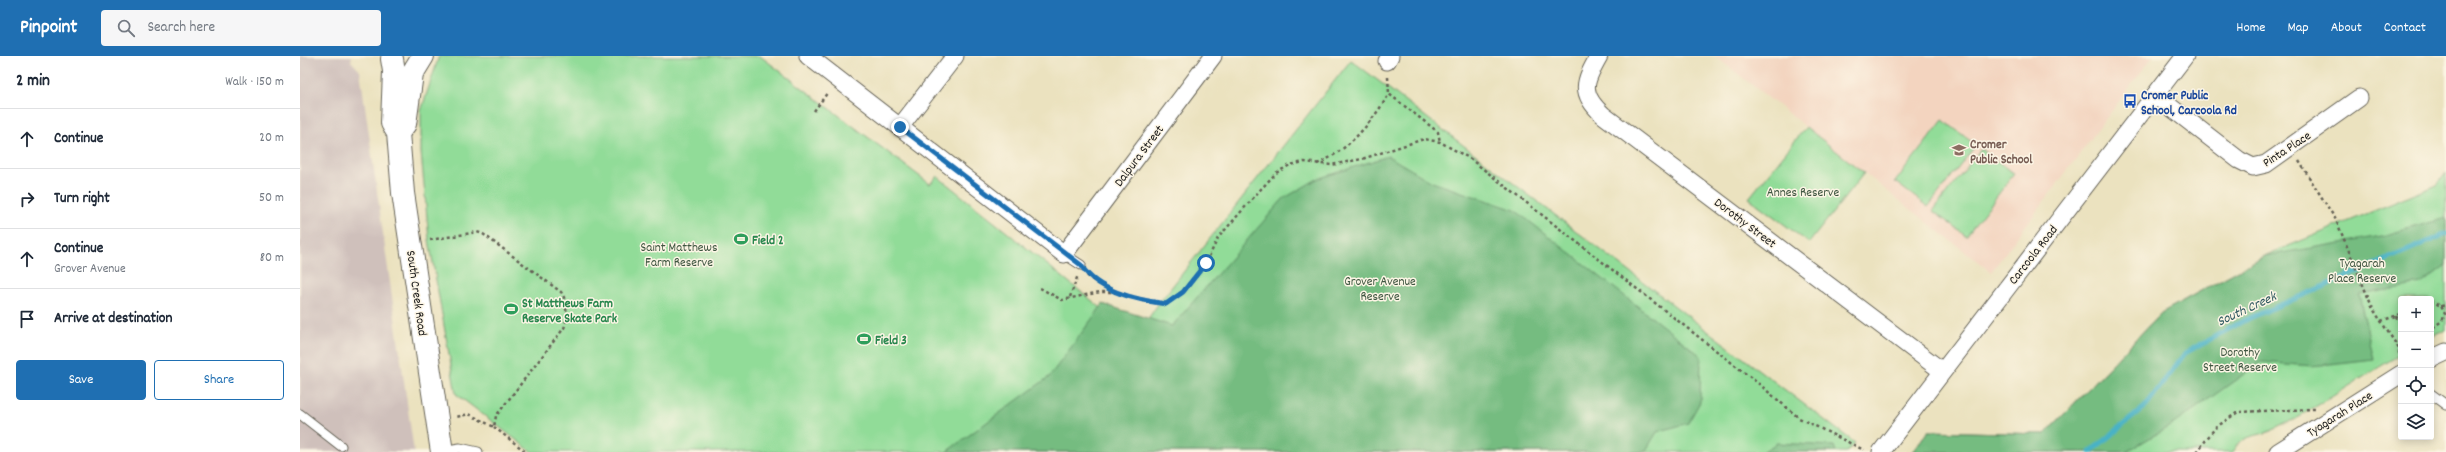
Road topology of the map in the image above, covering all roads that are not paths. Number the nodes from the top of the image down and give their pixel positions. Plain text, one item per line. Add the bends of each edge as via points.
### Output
1 (808, 56) edge
2 (954, 56) edge
3 (1213, 56) edge
4 (1600, 56) edge
5 (2185, 56) edge
6 (391, 58) edge
7 (421, 59) edge
8 (2155, 95) junction
9 (2359, 98) dead end
10 (900, 127) junction
11 (398, 133) junction
12 (1064, 254) junction
13 (1081, 265) road end
14 (2446, 352) edge
15 (2434, 358) edge
16 (1942, 371) junction
17 (2398, 376) edge
18 (2434, 396) edge
19 (2446, 405) edge
20 (300, 414) edge
21 (341, 446) dead end
22 (442, 451) edge
23 (1872, 451) edge
24 (478, 452) edge
25 (2278, 452) edge

1 - 10 street
2 - 10 street
3 - 12 street, Dalpura Street
4 - 16 street, Dorothy Street via 1586,86 1589,102 1602,115
5 - 8 street, Carcoola Road
6 - 7 street via 404,68 412,67
6 - 11 street, South Creek Road via 394,71 392,123
7 - 11 street, South Creek Road via 412,74 405,124
8 - 9 street, Pinta Place via 2239,160 2253,167 2266,164
8 - 16 street, Carcoola Road
10 - 12 street
11 - 22 street, South Creek Road via 403,193
12 - 13 lane
14 - 15 street
16 - 23 street, Carcoola Road
17 - 25 street, Tyagarah Place
18 - 19 lane
20 - 21 lane
22 - 24 lane via 460,448

